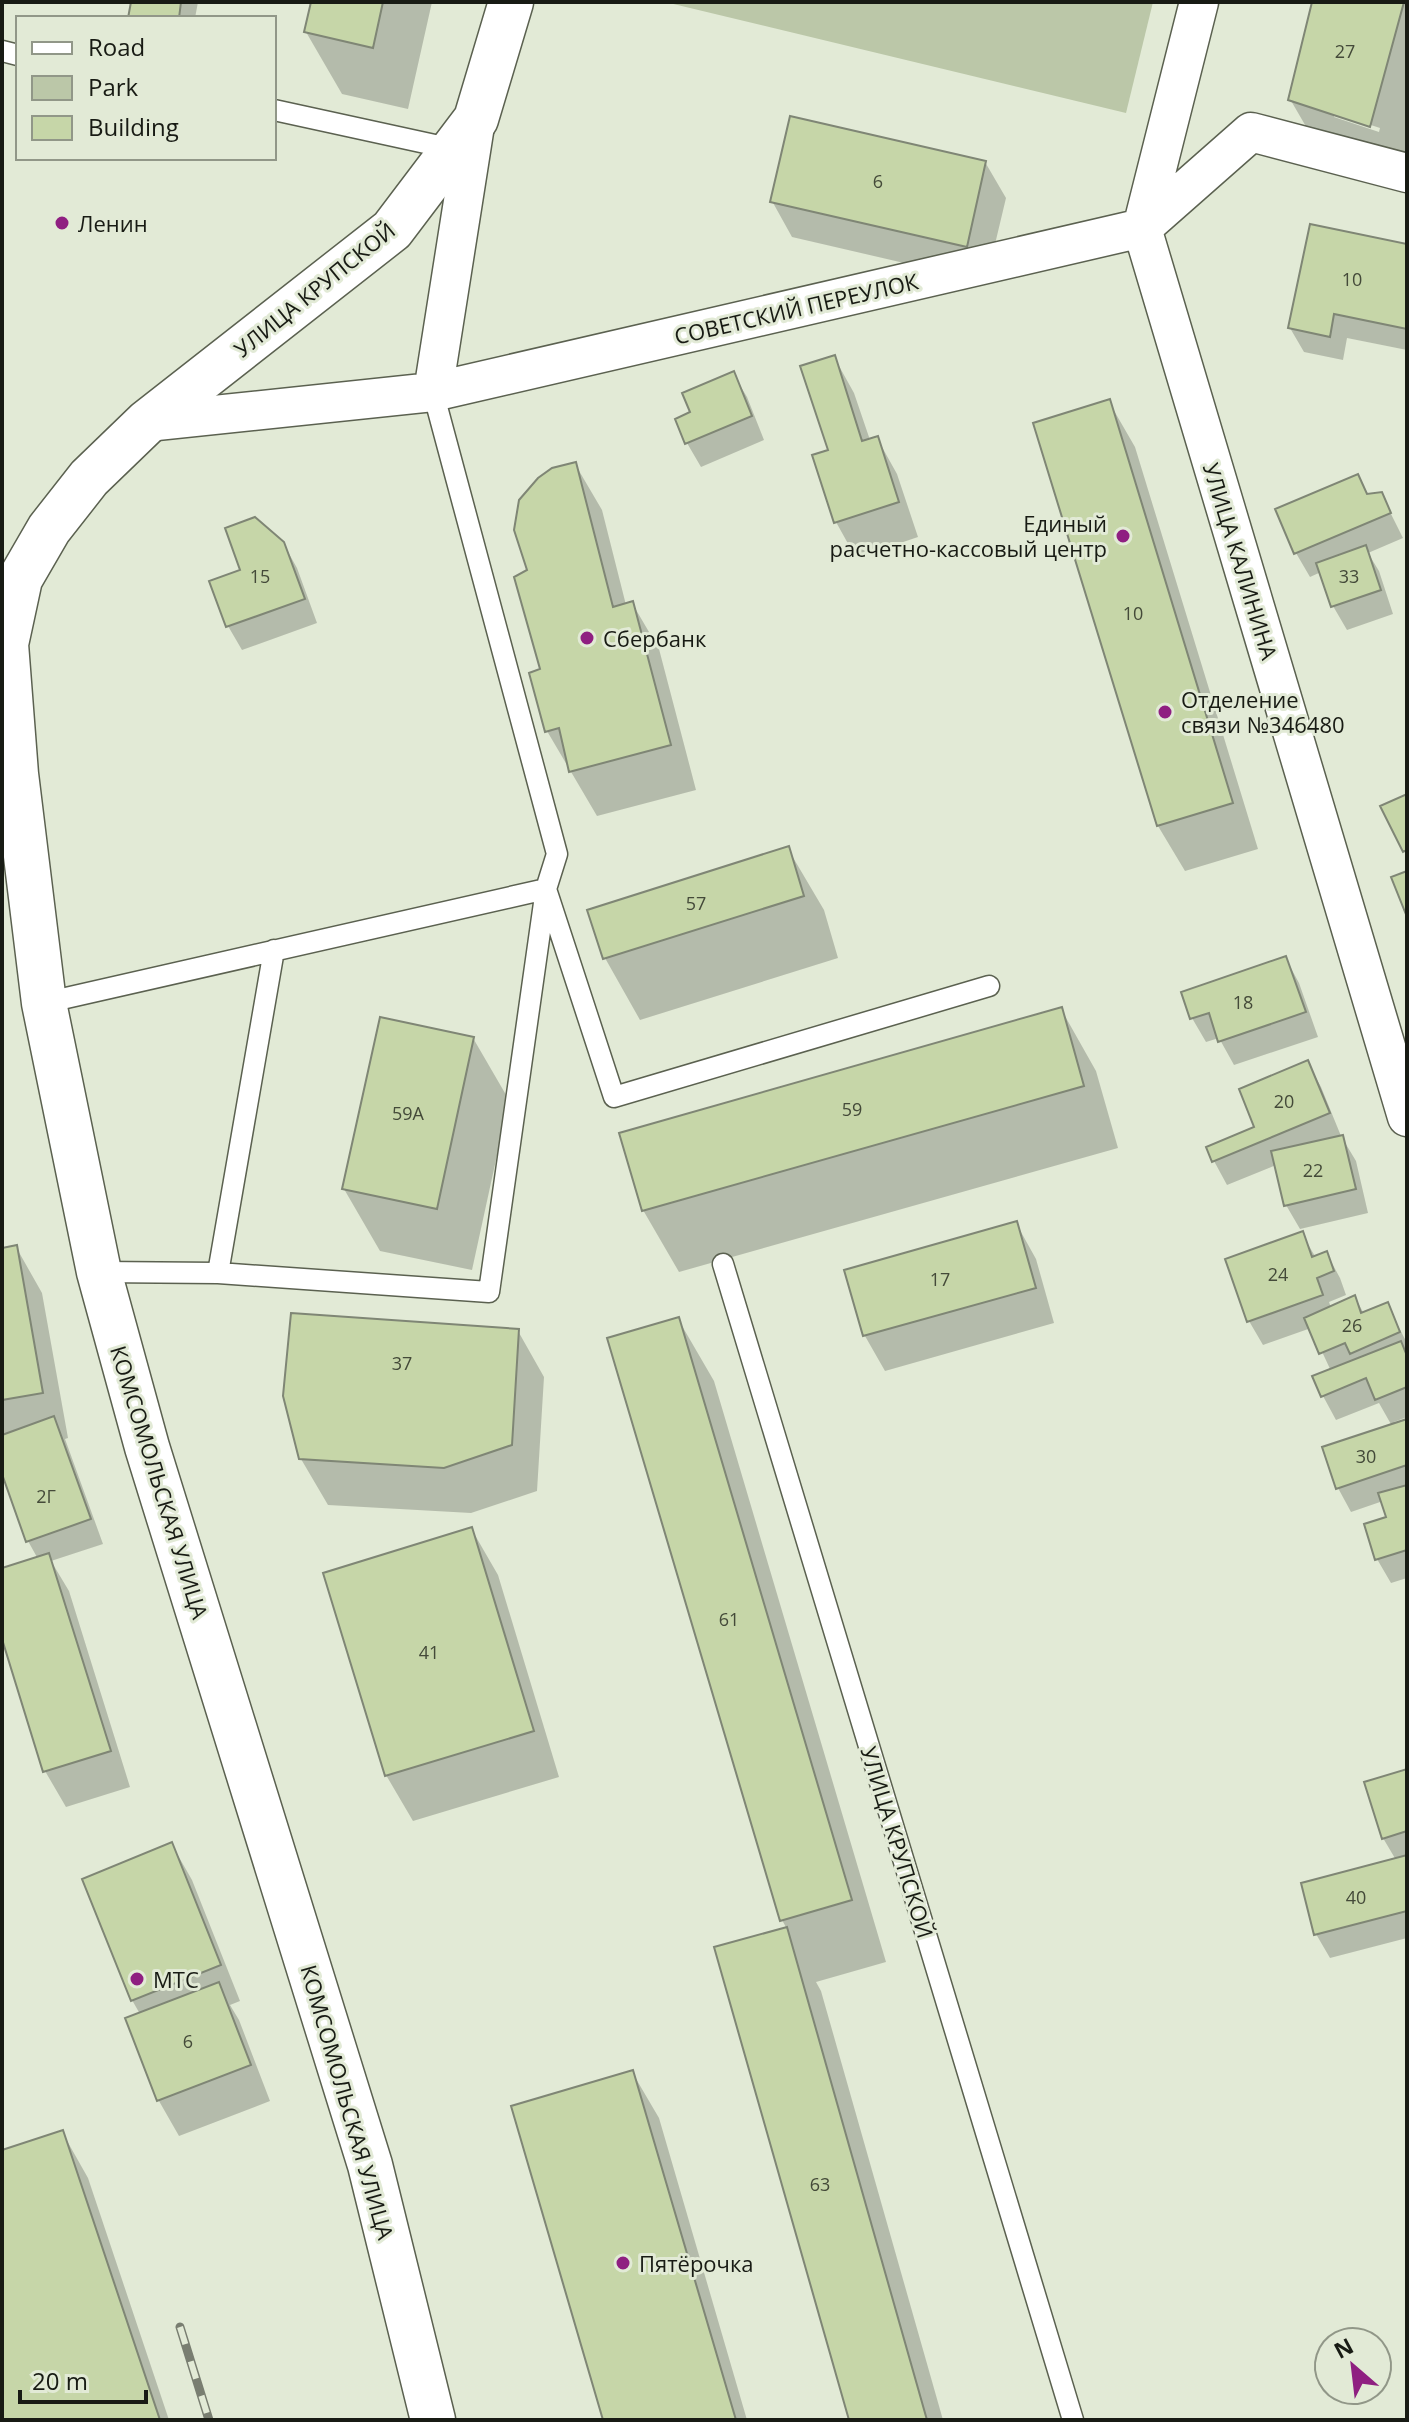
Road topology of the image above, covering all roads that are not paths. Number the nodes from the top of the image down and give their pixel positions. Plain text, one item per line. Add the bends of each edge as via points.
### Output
1 (511, 2) edge
2 (1199, 2) edge
3 (276, 110) edge
4 (464, 134) junction
5 (1407, 173) edge
6 (1142, 228) junction
7 (433, 392) junction
8 (147, 422) junction
9 (49, 529) joint
10 (9, 774) edge
11 (546, 889) junction
12 (274, 950) junction
13 (989, 986) dead end
14 (44, 1003) junction
15 (1407, 1117) edge
16 (723, 1264) dead end
17 (99, 1272) junction
18 (218, 1273) junction
19 (433, 2420) edge
20 (1073, 2420) edge

1 - 4 main road, УЛИЦА КРУПСКОЙ
2 - 6 street
3 - 4 lane
4 - 7 street
4 - 8 main road, УЛИЦА КРУПСКОЙ via 392,230
5 - 6 street, СОВЕТСКИЙ ПЕРЕУЛОК via 1251,132
6 - 7 street, СОВЕТСКИЙ ПЕРЕУЛОК
6 - 15 street, УЛИЦА КАЛИНИНА
7 - 8 street, СОВЕТСКИЙ ПЕРЕУЛОК
7 - 11 lane via 557,854
8 - 9 main road, УЛИЦА КРУПСКОЙ via 89,478
9 - 10 main road, КОМСОМОЛЬСКАЯ УЛИЦА via 20,579 6,644
10 - 14 main road, КОМСОМОЛЬСКАЯ УЛИЦА
11 - 12 lane
11 - 13 lane via 614,1097
11 - 18 lane via 489,1292
12 - 14 lane
12 - 18 lane
14 - 17 main road, КОМСОМОЛЬСКАЯ УЛИЦА
16 - 20 lane, УЛИЦА КРУПСКОЙ
17 - 18 lane
17 - 19 main road, КОМСОМОЛЬСКАЯ УЛИЦА via 147,1447 370,2165

